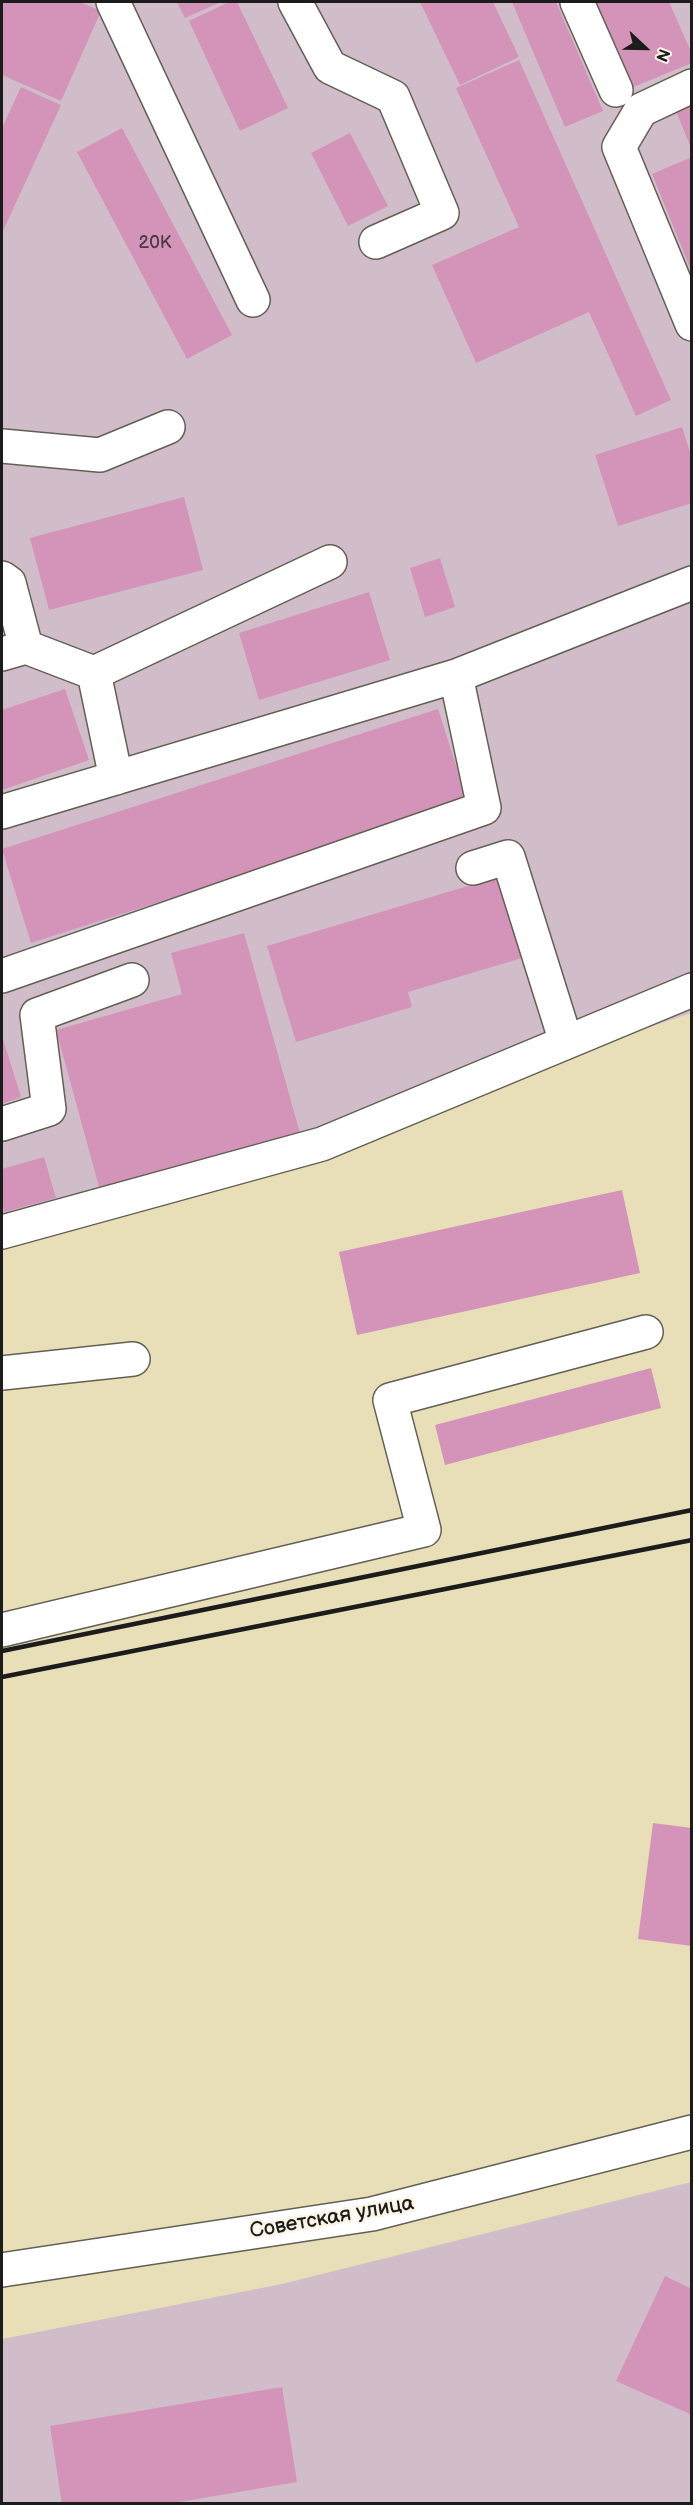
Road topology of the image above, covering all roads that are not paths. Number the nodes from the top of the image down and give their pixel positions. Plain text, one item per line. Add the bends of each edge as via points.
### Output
1 (113, 2) edge
2 (295, 2) edge
3 (577, 2) edge
4 (692, 86) edge
5 (616, 90) dead end
6 (376, 242) dead end
7 (254, 300) dead end
8 (692, 324) edge
9 (168, 427) dead end
10 (2, 446) edge
11 (330, 562) dead end
12 (2, 578) edge
13 (692, 583) edge
14 (14, 651) edge
15 (94, 673) junction
16 (456, 676) junction
17 (116, 778) junction
18 (2, 812) edge
19 (473, 868) dead end
20 (2, 976) edge
21 (132, 980) dead end
22 (692, 990) edge
23 (566, 1042) junction
24 (2, 1124) edge
25 (2, 1232) edge
26 (646, 1332) dead end
27 (133, 1359) dead end
28 (2, 1373) edge
29 (2, 1630) edge
30 (692, 2132) edge
31 (2, 2270) edge

1 - 7 street
2 - 6 street via 330,67 393,97 442,213
3 - 5 street
4 - 8 street via 641,110 619,147
9 - 10 street via 100,454
11 - 15 street
12 - 14 street via 9,583
13 - 16 street
14 - 15 street
15 - 17 street
16 - 17 street
16 - 20 street via 484,808
17 - 18 street
19 - 23 street via 507,857
21 - 24 street via 37,1015 49,1108
22 - 23 street
23 - 25 street via 322,1144
26 - 29 street via 390,1400 424,1530
27 - 28 street
30 - 31 street, Советская улица via 372,2214

